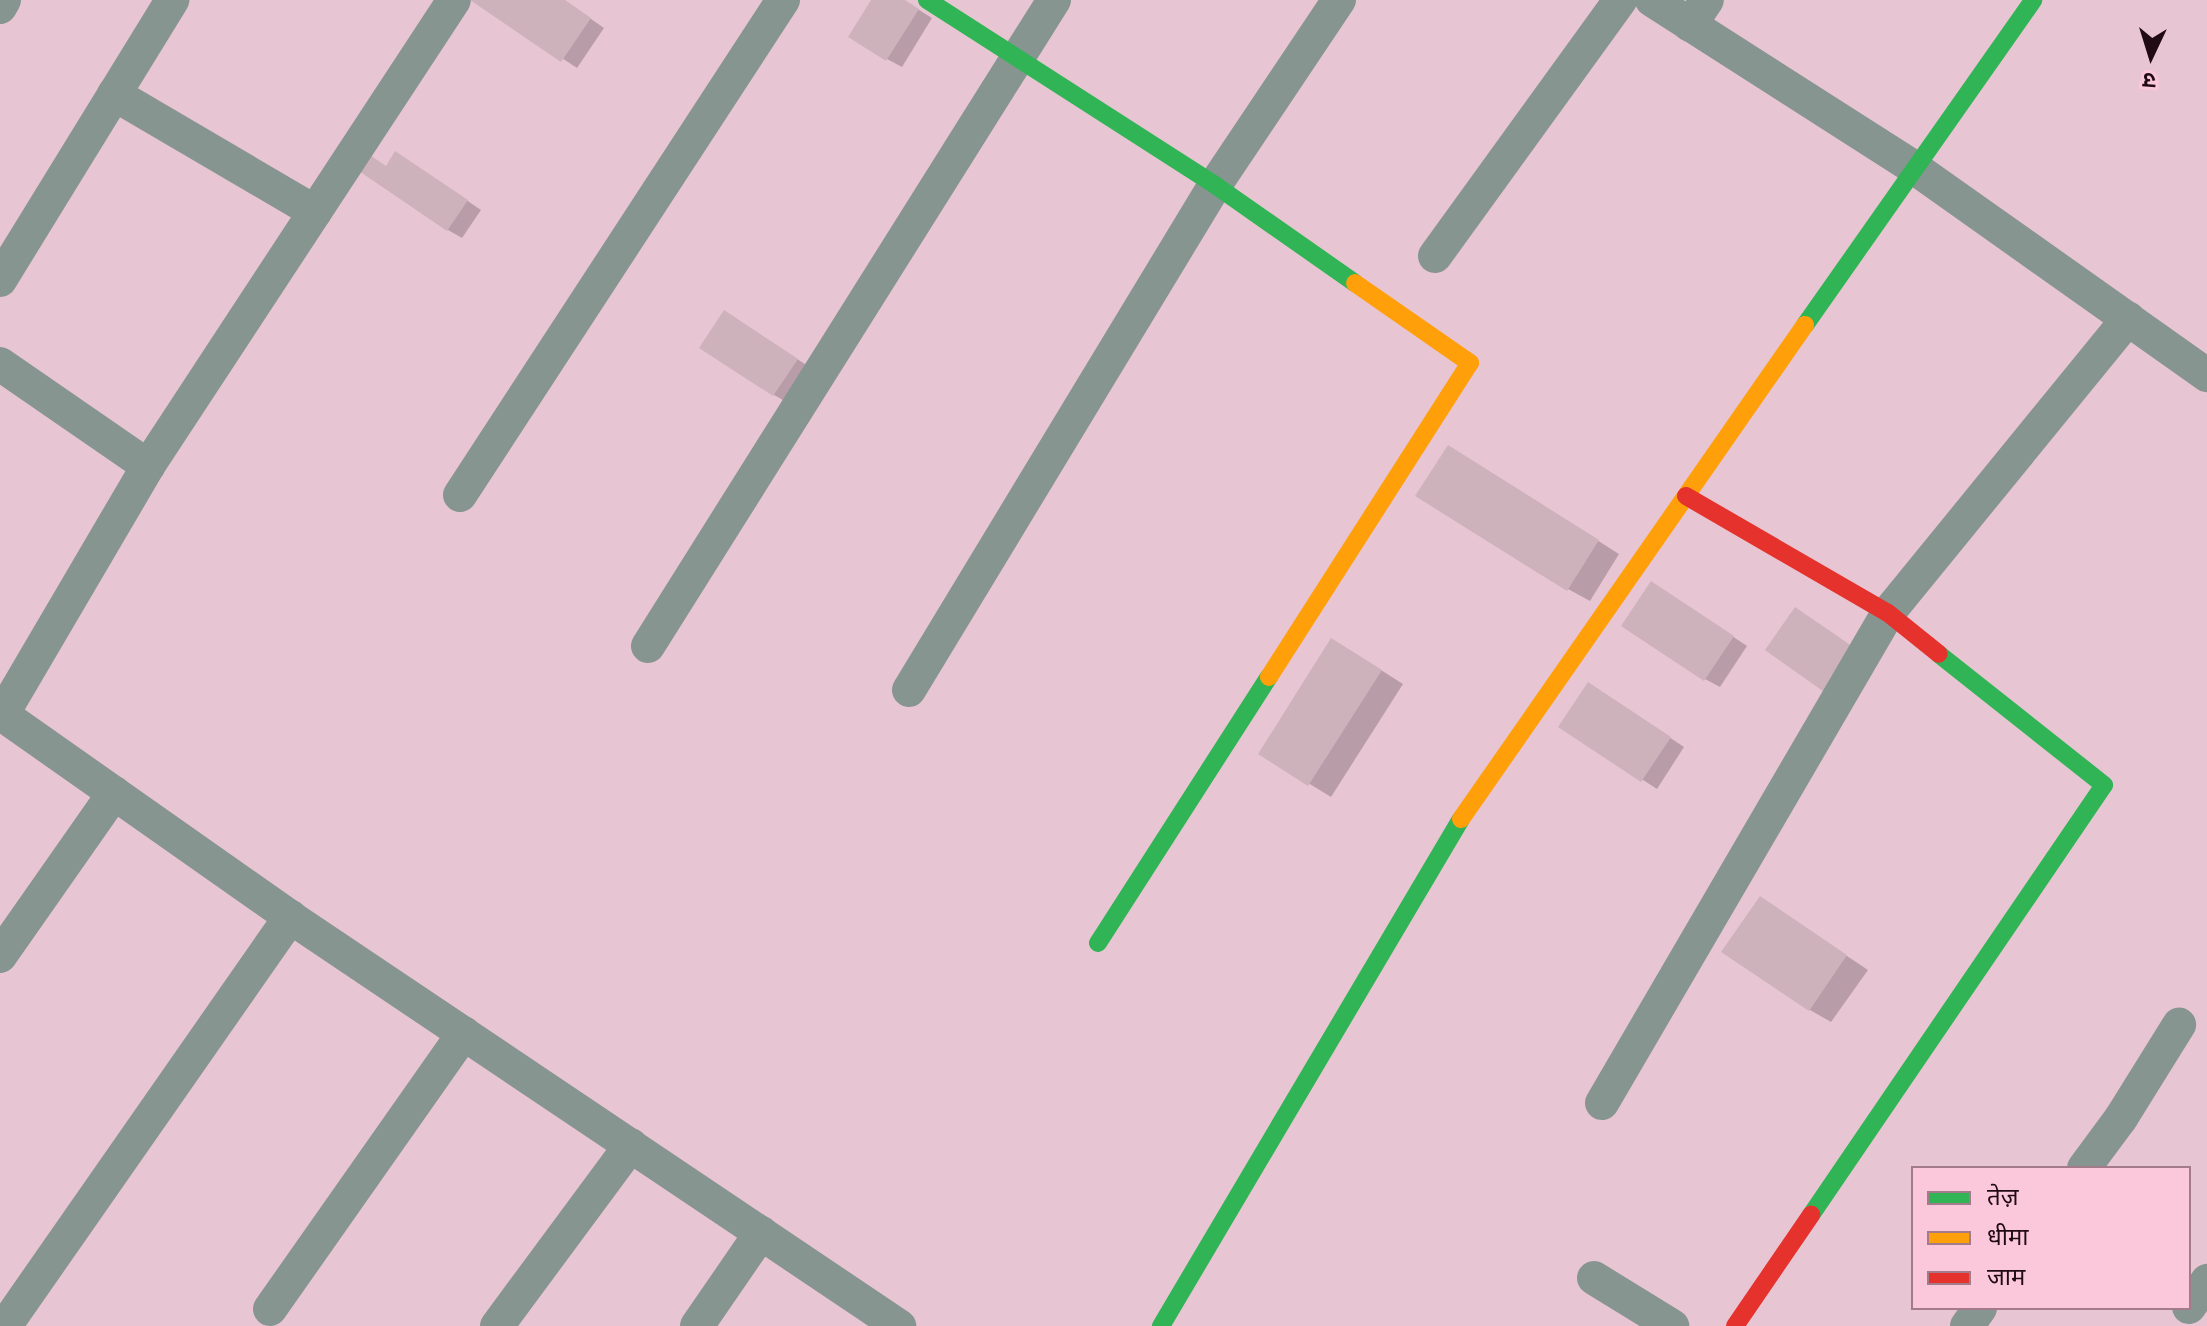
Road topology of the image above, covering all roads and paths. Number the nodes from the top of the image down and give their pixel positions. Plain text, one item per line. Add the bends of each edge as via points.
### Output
1 (4, 0) edge
2 (172, 0) edge
3 (454, 0) edge
4 (783, 0) edge
5 (927, 0) edge
6 (1054, 0) edge
7 (1339, 0) edge
8 (1620, 0) edge
9 (1652, 0) edge
10 (2033, 0) edge
11 (0, 7) edge
12 (1698, 12) edge
13 (1016, 57) junction
14 (114, 94) junction
15 (1916, 169) junction
16 (1215, 185) junction
17 (315, 212) junction
18 (1435, 256) dead end
19 (0, 280) edge
20 (2128, 319) junction
21 (0, 364) edge
22 (2207, 375) edge
23 (148, 466) junction
24 (460, 495) dead end
25 (1686, 496) junction
26 (1888, 613) junction
27 (648, 646) dead end
28 (909, 690) dead end
29 (1, 714) edge
30 (114, 793) junction
31 (290, 917) junction
32 (1098, 943) dead end
33 (0, 956) edge
34 (2179, 1025) dead end
35 (464, 1033) junction
36 (1602, 1103) dead end
37 (631, 1145) junction
38 (2085, 1166) edge
39 (761, 1233) junction
40 (1594, 1278) dead end
41 (2207, 1281) edge
42 (2191, 1303) edge
43 (270, 1309) dead end
44 (5, 1326) edge
45 (497, 1326) edge
46 (697, 1326) edge
47 (899, 1326) edge
48 (1161, 1326) edge
49 (1672, 1326) edge
50 (1735, 1326) edge

1 - 11 street
2 - 14 street
3 - 17 street
4 - 24 street
5 - 13 street
6 - 13 street
7 - 16 street
8 - 18 street
9 - 12 street
10 - 15 street
12 - 15 street
13 - 16 street
13 - 27 street
14 - 17 street
14 - 19 street
15 - 20 street
15 - 25 street
16 - 28 street
16 - 32 street via 1470,363
17 - 23 street
20 - 22 street
20 - 26 street
21 - 23 street
23 - 29 street
25 - 26 street
25 - 48 street via 1479,789
26 - 36 street
26 - 50 street via 2104,785
29 - 30 street
30 - 31 street
30 - 33 street
31 - 35 street
31 - 44 street
34 - 38 street
35 - 37 street
35 - 43 street
37 - 39 street
37 - 45 street
39 - 46 street
39 - 47 street
40 - 49 street
41 - 42 street

